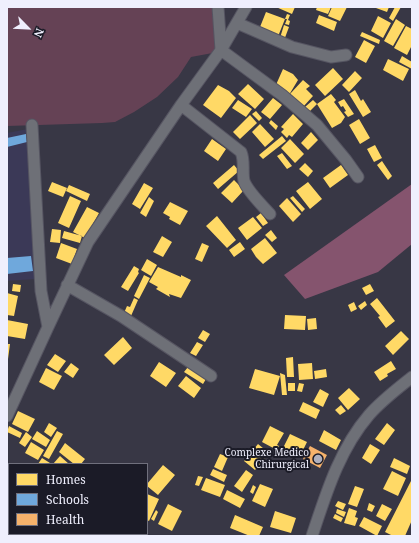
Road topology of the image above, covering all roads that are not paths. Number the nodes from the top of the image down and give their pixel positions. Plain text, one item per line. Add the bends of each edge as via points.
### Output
1 (218, 7) edge
2 (246, 7) edge
3 (237, 23) junction
4 (221, 50) junction
5 (346, 55) dead end
6 (182, 105) junction
7 (32, 125) dead end
8 (358, 177) dead end
9 (270, 214) dead end
10 (67, 285) junction
11 (48, 327) junction
12 (211, 376) dead end
13 (412, 377) edge
14 (7, 416) edge
15 (312, 536) edge

1 - 4 street
2 - 3 street
3 - 4 street
3 - 5 street via 292,48 331,57
4 - 6 street
4 - 8 street via 282,95 317,125
6 - 9 street via 241,152 245,183
6 - 10 street via 94,232
7 - 11 street via 41,291
10 - 11 street
10 - 12 street via 121,316
11 - 14 street
13 - 15 street via 369,414 347,446 330,482

